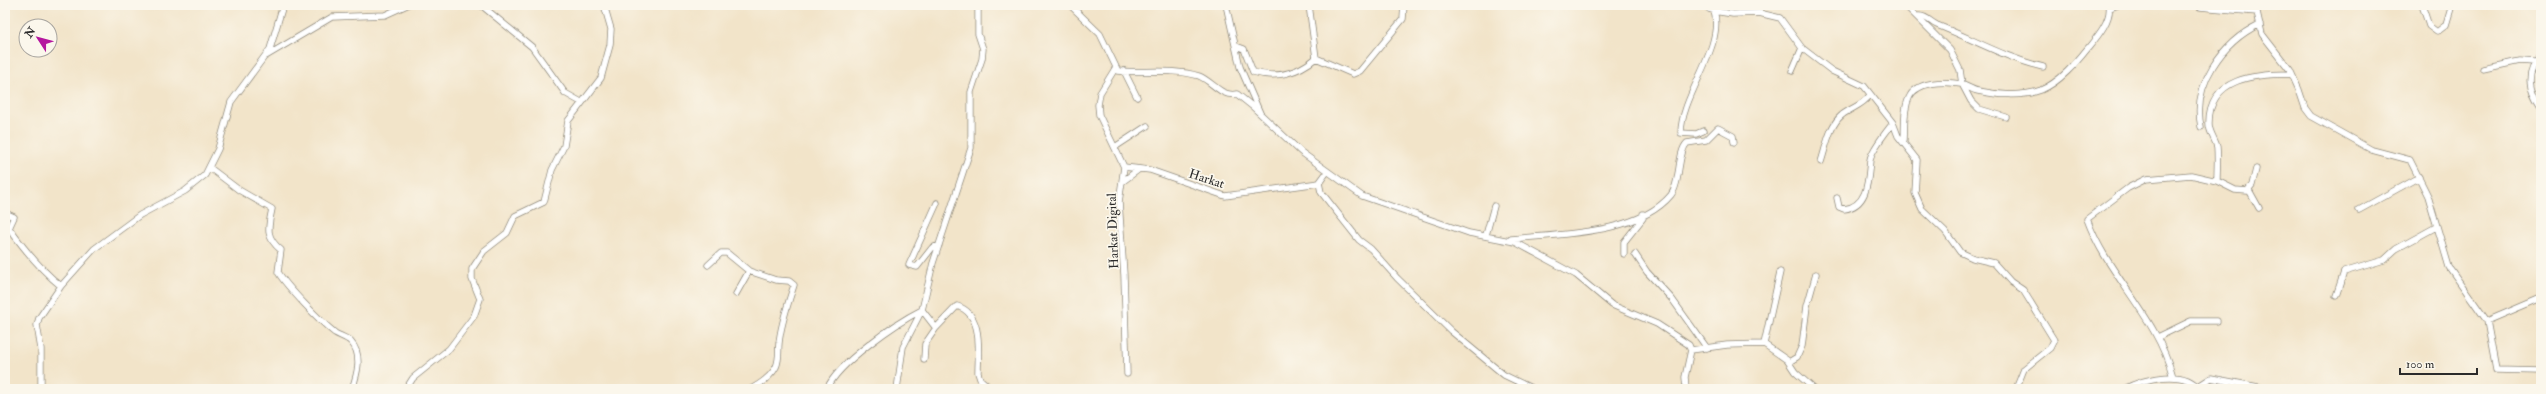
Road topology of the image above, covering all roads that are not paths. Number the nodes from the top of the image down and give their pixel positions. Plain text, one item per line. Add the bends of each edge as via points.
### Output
1 (283, 5) edge
2 (407, 5) edge
3 (481, 5) edge
4 (604, 5) edge
5 (978, 5) edge
6 (1070, 5) edge
7 (1226, 5) edge
8 (1309, 5) edge
9 (1404, 5) edge
10 (1706, 5) edge
11 (1905, 5) edge
12 (2118, 5) edge
13 (2422, 5) edge
14 (2452, 5) edge
15 (2109, 6) edge
16 (2200, 7) dead end
17 (1714, 11) junction
18 (1918, 16) junction
19 (2260, 24) junction
20 (1236, 46) junction
21 (1802, 48) junction
22 (266, 56) junction
23 (2541, 56) edge
24 (1316, 58) junction
25 (2534, 62) junction
26 (1116, 67) junction
27 (2043, 67) dead end
28 (2483, 69) dead end
29 (1124, 71) junction
30 (1792, 71) dead end
31 (2292, 74) junction
32 (1962, 84) junction
33 (1870, 95) junction
34 (1137, 97) dead end
35 (581, 102) junction
36 (2541, 108) edge
37 (1261, 115) junction
38 (2006, 117) dead end
39 (1893, 123) junction
40 (1147, 126) dead end
41 (2201, 127) dead end
42 (1703, 131) dead end
43 (1904, 140) junction
44 (1734, 142) dead end
45 (1115, 147) junction
46 (1821, 162) dead end
47 (1124, 167) junction
48 (210, 168) junction
49 (2256, 168) dead end
50 (1138, 169) junction
51 (1327, 172) junction
52 (2419, 177) junction
53 (2217, 181) junction
54 (1122, 182) junction
55 (1319, 183) junction
56 (2249, 190) junction
57 (1837, 198) dead end
58 (937, 203) dead end
59 (1494, 206) dead end
60 (2259, 208) dead end
61 (2359, 210) dead end
62 (5, 213) edge
63 (1643, 214) junction
64 (2436, 227) junction
65 (7, 230) edge
66 (1486, 235) junction
67 (1510, 240) junction
68 (939, 244) junction
69 (1624, 254) dead end
70 (1635, 254) dead end
71 (708, 265) dead end
72 (749, 271) junction
73 (1780, 272) dead end
74 (1816, 274) dead end
75 (61, 286) junction
76 (736, 294) dead end
77 (2336, 296) dead end
78 (2541, 298) edge
79 (922, 310) junction
80 (2217, 321) dead end
81 (2487, 321) junction
82 (936, 328) junction
83 (2158, 337) junction
84 (1764, 344) junction
85 (1707, 348) junction
86 (1692, 350) junction
87 (924, 359) dead end
88 (1789, 362) junction
89 (2541, 371) edge
90 (1127, 374) dead end
91 (2172, 377) junction
92 (2198, 388) edge
93 (41, 389) edge
94 (352, 389) edge
95 (406, 389) edge
96 (750, 389) edge
97 (827, 389) edge
98 (897, 389) edge
99 (990, 389) edge
100 (1534, 389) edge
101 (1686, 389) edge
102 (1814, 389) edge
103 (2016, 389) edge
104 (2124, 389) edge
105 (2268, 389) edge

1 - 22 street
2 - 22 street via 385,15 332,16
3 - 35 street via 532,47 565,93
4 - 35 street via 611,29 610,45 602,78 596,88
5 - 68 street via 978,34 983,49 971,92 971,148 952,198
6 - 26 street via 1100,34
7 - 20 street
8 - 24 street
9 - 24 street via 1404,19 1360,71 1353,74
10 - 17 street
11 - 18 street
12 - 15 street
13 - 14 street via 2430,26 2437,32 2446,25
15 - 32 street via 2106,22 2095,39 2050,86 2033,92 2002,94 1975,91
16 - 19 street via 2257,12
17 - 21 street via 1773,15 1787,26
17 - 42 street via 1714,34 1702,71 1685,104 1681,128 1681,133 1686,134
18 - 27 street via 1925,16 1936,24 1975,40 2004,56
18 - 32 street via 1919,21 1950,50 1960,70
19 - 31 street via 2266,41
19 - 41 street via 2229,47 2209,73 2201,90 2199,103
20 - 24 street via 1244,49 1253,72 1262,75 1291,72
20 - 37 street via 1240,67
21 - 30 street
21 - 33 street via 1832,71 1864,86
22 - 48 street via 231,102
23 - 25 street
25 - 28 street via 2520,61
25 - 36 street via 2530,82
26 - 29 street via 1118,71
26 - 45 street via 1100,93 1098,105 1099,115
29 - 34 street
29 - 37 street via 1199,76 1230,96 1236,94
31 - 52 street via 2305,108 2311,116 2372,150 2407,158 2413,162
31 - 53 street via 2236,80 2216,96 2209,125 2216,147
32 - 38 street via 1978,109
32 - 43 street via 1930,84 1915,90 1908,100
33 - 39 street
33 - 46 street via 1838,120
35 - 95 street via 567,125 564,146 552,170 544,202 515,216 507,233 484,251 472,269 472,279 480,299 474,316 449,349 414,378
37 - 51 street via 1291,144
39 - 43 street via 1898,136
39 - 57 street via 1870,159 1869,183 1857,203 1844,209 1839,207
40 - 45 street
43 - 103 street via 1917,160 1914,193 1922,209 1946,231 1960,252 1994,263 2011,282 2023,290 2054,340 2050,348 2024,369
44 - 63 street via 1733,136 1718,128 1706,140 1687,143 1683,149 1674,191 1665,201
45 - 47 street
47 - 50 street, Harkat
47 - 54 street, Harkat Digital
48 - 75 street via 195,184 140,215 94,249
48 - 94 street via 239,190 272,209 267,232 281,250 278,272 335,333 351,342 358,358 357,375
49 - 56 street
50 - 54 street
50 - 55 street, Harkat via 1150,170 1225,196
51 - 55 street
51 - 66 street via 1369,200 1469,233
52 - 61 street
52 - 64 street via 2428,196
53 - 56 street via 2240,192
53 - 83 street via 2186,175 2146,179 2128,188 2087,219 2101,250 2145,313
54 - 90 street, Harkat Digital via 1119,202
55 - 100 street via 1321,192 1358,240 1371,249 1450,331 1504,375
56 - 60 street
58 - 68 street via 909,265 917,267 932,248
59 - 66 street
62 - 65 street via 14,217
63 - 67 street via 1624,224 1609,228
63 - 69 street via 1643,218 1624,242
64 - 77 street via 2396,249 2384,260 2344,272
64 - 81 street via 2455,278
65 - 75 street via 50,278
66 - 67 street
67 - 86 street via 1566,268 1612,305 1657,324 1685,342
68 - 79 street
70 - 85 street via 1647,272 1672,299
71 - 72 street via 721,253 727,253
72 - 76 street
72 - 96 street via 776,280 789,281 794,286 786,310 775,369 764,381
73 - 84 street
74 - 88 street via 1807,306 1802,346 1797,356
75 - 93 street via 37,325 41,349
78 - 81 street
79 - 82 street
79 - 97 street via 874,341 834,376
79 - 98 street via 903,347
80 - 83 street via 2191,321
81 - 89 street via 2496,370
82 - 87 street via 925,344
82 - 99 street via 957,306 967,313 976,325 978,333 980,379
83 - 91 street via 2167,355
84 - 85 street
84 - 88 street
85 - 86 street
86 - 101 street via 1685,377
88 - 102 street via 1795,372
91 - 92 street via 2188,379
91 - 104 street
92 - 105 street via 2211,378

